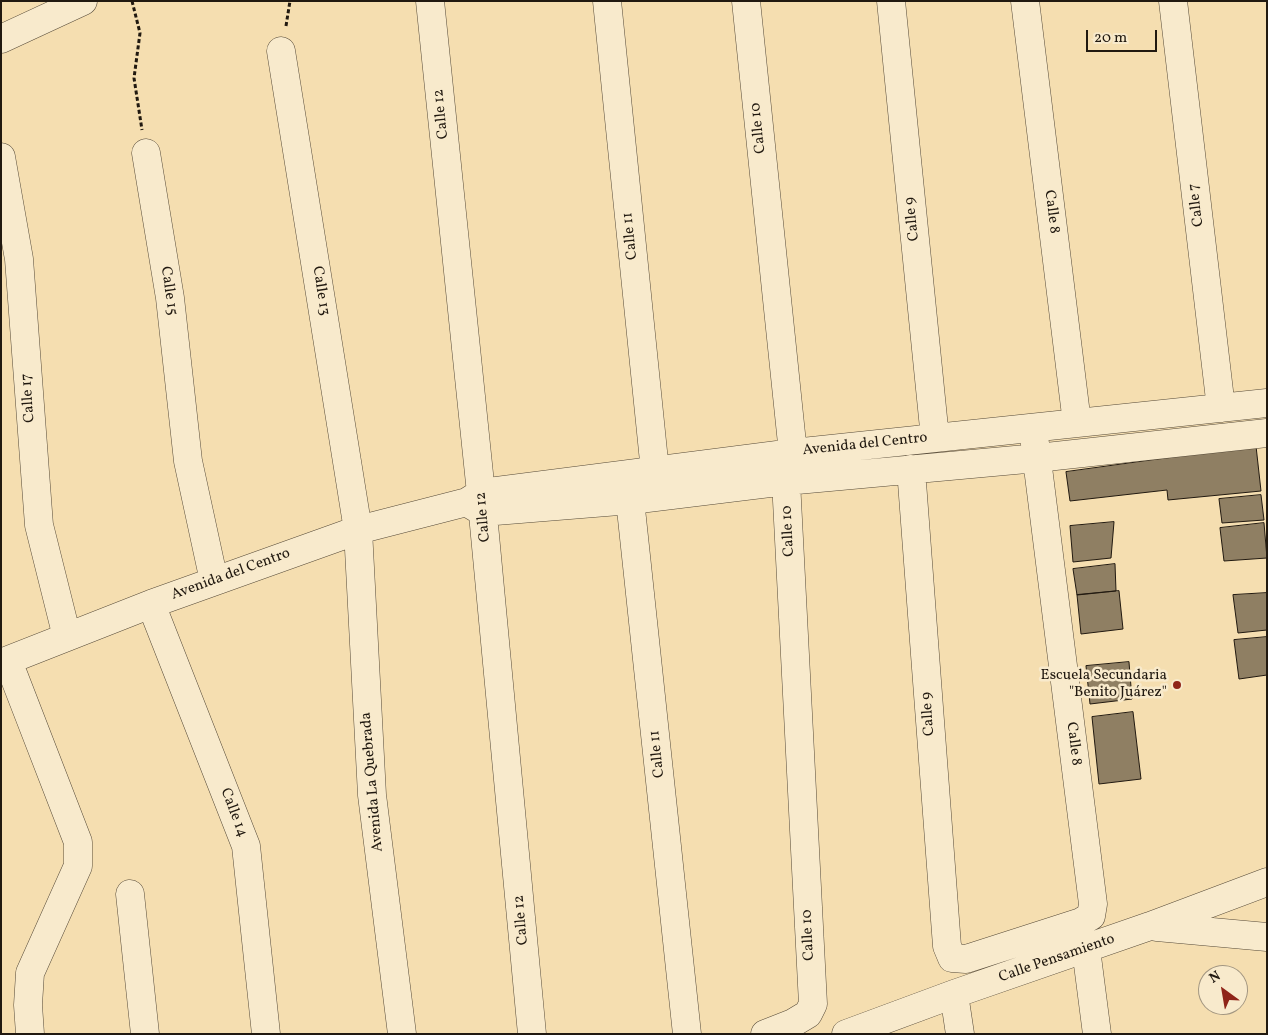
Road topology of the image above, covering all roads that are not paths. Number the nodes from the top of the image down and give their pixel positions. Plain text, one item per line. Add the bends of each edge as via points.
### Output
1 (83, 1) edge
2 (430, 1) edge
3 (607, 1) edge
4 (746, 1) edge
5 (892, 1) edge
6 (1025, 1) edge
7 (1173, 1) edge
8 (1, 39) edge
9 (282, 51) dead end
10 (146, 153) road end
11 (1, 157) edge
12 (1267, 403) edge
13 (1221, 408) junction
14 (1077, 423) junction
15 (1033, 428) junction
16 (1267, 433) edge
17 (935, 438) junction
18 (793, 453) junction
19 (1037, 458) junction
20 (911, 469) junction
21 (655, 471) junction
22 (786, 482) junction
23 (629, 487) junction
24 (477, 502) junction
25 (358, 530) junction
26 (214, 581) junction
27 (151, 604) junction
28 (67, 637) junction
29 (5, 662) edge
30 (1267, 882) edge
31 (130, 894) dead end
32 (1150, 926) junction
33 (1267, 937) edge
34 (1086, 949) junction
35 (952, 958) joint
36 (954, 994) junction
37 (30, 1034) edge
38 (145, 1034) edge
39 (266, 1034) edge
40 (402, 1034) edge
41 (532, 1034) edge
42 (687, 1034) edge
43 (765, 1034) edge
44 (846, 1034) edge
45 (960, 1034) edge
46 (1097, 1034) edge

1 - 8 street
2 - 24 street, Calle 12
3 - 21 street, Calle 11
4 - 18 street, Calle 10
5 - 17 street, Calle 9
6 - 14 street, Calle 8
7 - 13 street, Calle 7
9 - 25 street, Calle 13
10 - 26 street, Calle 15 via 170,298 188,461
11 - 28 street, Calle 17 via 19,259 38,525
12 - 13 street, Avenida del Centro
13 - 14 street, Avenida del Centro
14 - 15 street, Avenida del Centro
15 - 17 street, Avenida del Centro
15 - 19 street, Calle 8
16 - 19 street, Avenida del Centro
17 - 18 street, Avenida del Centro
18 - 21 street, Avenida del Centro
18 - 22 street, Calle 10
19 - 20 street, Avenida del Centro
19 - 35 street, Calle 8 via 1093,904 1091,916 966,960
20 - 22 street, Avenida del Centro
20 - 35 street, Calle 9 via 947,946
21 - 23 street, Avenida del Centro
22 - 23 street, Avenida del Centro
22 - 43 street, Calle 10 via 813,1004 808,1014
23 - 24 street, Avenida del Centro
23 - 42 street, Calle 11
24 - 25 street, Avenida del Centro
24 - 41 street, Calle 12
25 - 26 street, Avenida del Centro
25 - 40 street, Avenida La Quebrada via 372,795
26 - 27 street, Avenida del Centro
27 - 28 street, Avenida del Centro
27 - 39 street, Calle 14 via 246,846
28 - 29 street, Avenida del Centro
29 - 37 street via 78,842 78,866 30,973
30 - 32 street, Calle Pensamiento
31 - 38 street
32 - 33 street
32 - 34 street, Calle Pensamiento
34 - 36 street, Calle Pensamiento
34 - 46 street
36 - 44 street, Calle Pensamiento
36 - 45 street

